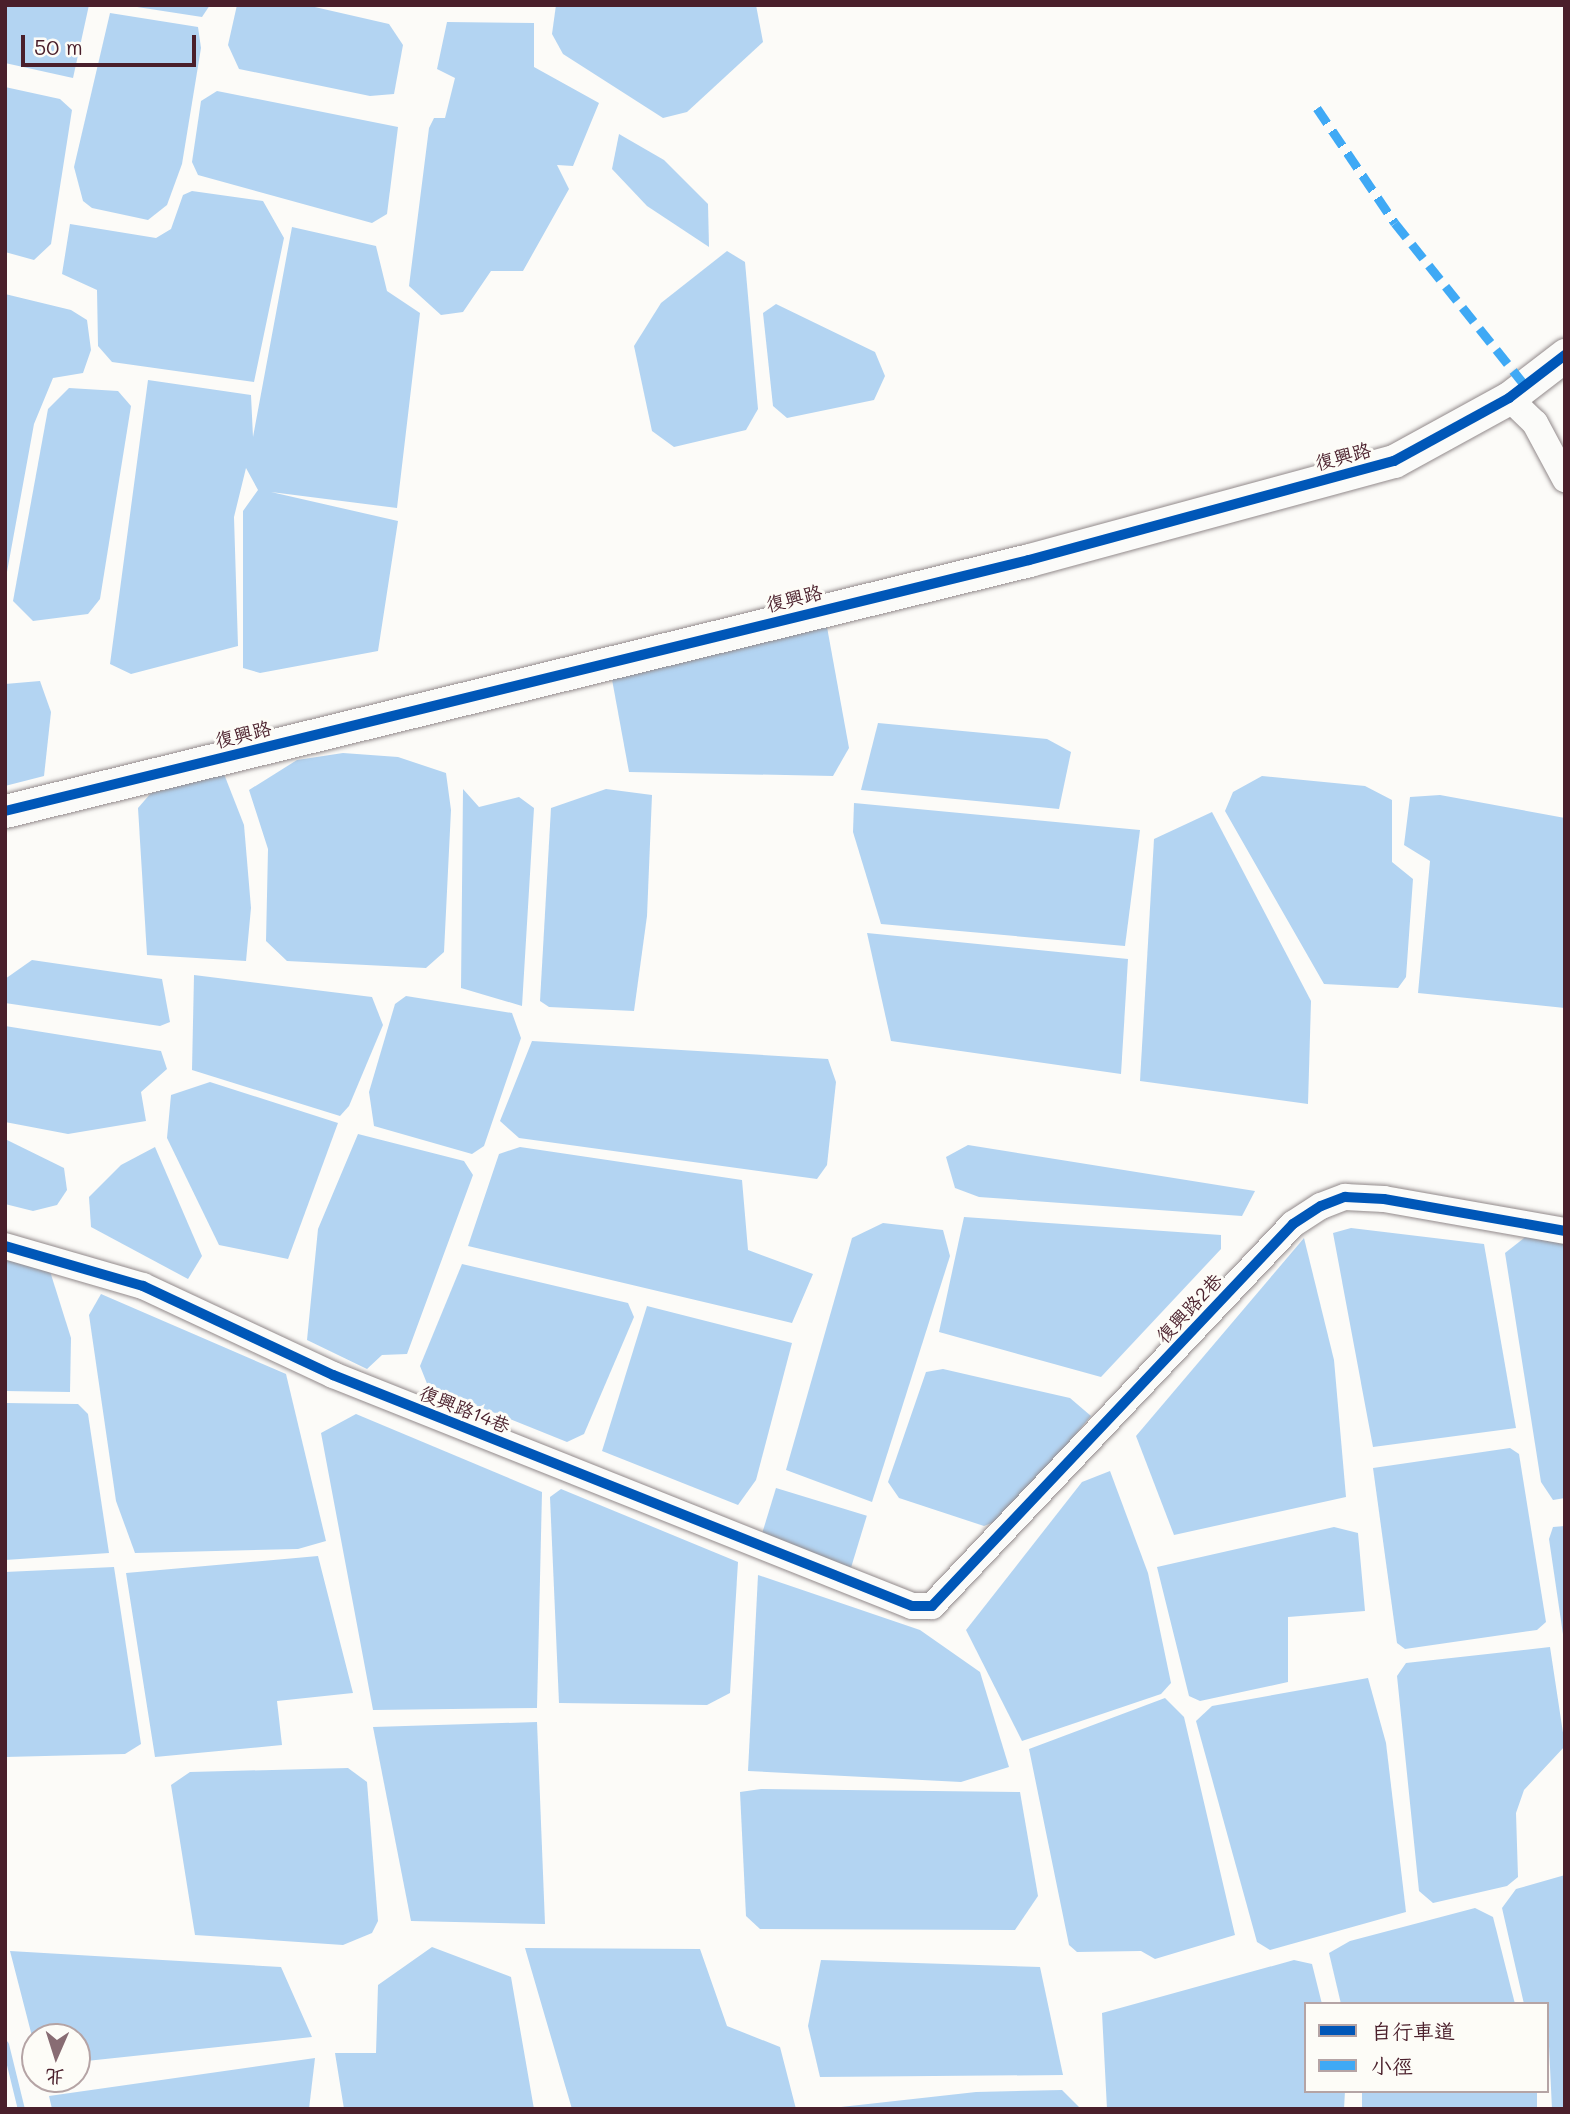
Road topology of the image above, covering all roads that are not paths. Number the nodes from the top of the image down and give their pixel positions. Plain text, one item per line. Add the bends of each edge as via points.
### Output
1 (1565, 355) edge
2 (1509, 398) junction
3 (1565, 479) edge
4 (5, 811) edge
5 (1565, 1231) edge
6 (5, 1246) edge
7 (912, 1606) joint

1 - 2 street, 復興路
2 - 3 street via 1535,423
2 - 4 street, 復興路 via 1394,461 1029,560
5 - 7 street, 復興路2巷 via 1384,1199 1345,1197 1321,1206 1293,1224 948,1594 932,1606
6 - 7 street, 復興路14巷 via 143,1286 333,1375

